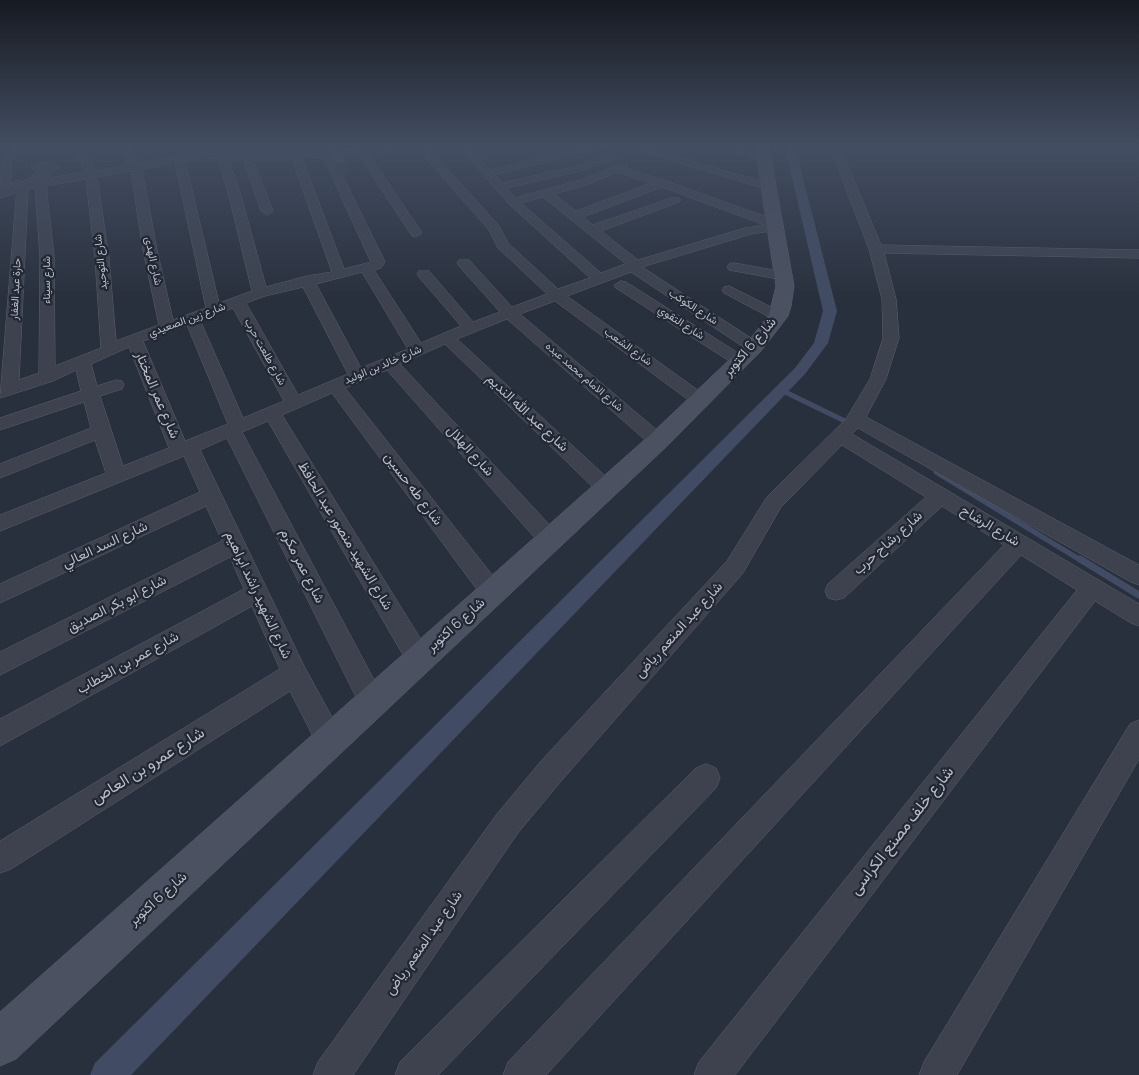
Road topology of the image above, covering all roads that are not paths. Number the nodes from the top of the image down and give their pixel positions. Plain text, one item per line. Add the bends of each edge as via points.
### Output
1 (12, 197) edge
2 (41, 197) edge
3 (94, 197) edge
4 (140, 197) edge
5 (189, 197) edge
6 (235, 197) edge
7 (262, 197) edge
8 (314, 197) edge
9 (344, 197) edge
10 (392, 197) edge
11 (467, 197) edge
12 (508, 197) edge
13 (530, 197) edge
14 (550, 197) edge
15 (623, 197) edge
16 (699, 197) edge
17 (769, 197) edge
18 (855, 197) edge
19 (675, 200) dead end
20 (513, 202) junction
21 (267, 211) dead end
22 (574, 216) junction
23 (774, 226) junction
24 (592, 230) junction
25 (416, 233) dead end
26 (876, 249) junction
27 (1139, 254) edge
28 (464, 263) dead end
29 (372, 265) junction
30 (633, 266) junction
31 (734, 268) dead end
32 (339, 273) junction
33 (424, 274) dead end
34 (784, 276) junction
35 (599, 279) junction
36 (307, 280) junction
37 (622, 285) dead end
38 (16, 289) junction
39 (729, 290) dead end
40 (0, 293) edge
41 (260, 293) junction
42 (556, 295) junction
43 (237, 301) junction
44 (15, 311) junction
45 (214, 311) junction
46 (509, 313) junction
47 (0, 315) edge
48 (778, 316) junction
49 (192, 319) junction
50 (167, 327) junction
51 (470, 328) junction
52 (447, 338) junction
53 (134, 339) junction
54 (109, 350) junction
55 (417, 350) junction
56 (747, 354) junction
57 (82, 362) junction
58 (389, 362) junction
59 (46, 376) junction
60 (357, 376) junction
61 (116, 385) dead end
62 (335, 386) junction
63 (5, 391) edge
64 (91, 393) junction
65 (700, 400) junction
66 (294, 404) junction
67 (272, 413) junction
68 (0, 424) edge
69 (848, 428) junction
70 (235, 429) junction
71 (101, 431) junction
72 (658, 441) junction
73 (185, 449) junction
74 (0, 471) edge
75 (117, 477) junction
76 (607, 489) junction
77 (211, 495) junction
78 (940, 496) junction
79 (0, 524) edge
80 (550, 540) junction
81 (1019, 543) junction
82 (234, 545) junction
83 (1139, 576) edge
84 (1092, 588) junction
85 (836, 590) dead end
86 (492, 592) junction
87 (256, 593) junction
88 (0, 594) edge
89 (1139, 616) edge
90 (419, 659) junction
91 (0, 664) edge
92 (295, 674) junction
93 (372, 702) junction
94 (1139, 733) edge
95 (0, 734) edge
96 (330, 741) junction
97 (706, 778) dead end
98 (0, 858) edge
99 (0, 1043) edge
100 (333, 1074) edge
101 (413, 1075) edge
102 (521, 1075) edge
103 (712, 1075) edge
104 (936, 1075) edge

1 - 38 street, حارة عبد الغفار
2 - 59 street, شارع سيناء via 47,256
3 - 54 street, شارع التوحيد
4 - 50 street, شارع الهدى
5 - 45 street
6 - 41 street
7 - 21 street
8 - 32 street
9 - 29 street
10 - 25 street
11 - 42 street, شارع الشعب via 495,229 503,245
12 - 20 street
13 - 20 street
14 - 22 street, شارع الكوكب
15 - 22 street
16 - 23 street
17 - 23 main road, شارع 6 اكتوبر
18 - 26 street, شارع عبد المنعم رياض
19 - 24 street
20 - 35 street
22 - 24 street, شارع الكوكب
23 - 30 street, شارع خالد بن الوليد
23 - 34 main road, شارع 6 اكتوبر
24 - 30 street, شارع الكوكب
26 - 27 street
26 - 69 street, شارع عبد المنعم رياض via 889,299 891,338 878,379
28 - 46 street, شارع الامام محمد عبده
29 - 32 street, شارع زين الصعيدي
29 - 55 street
30 - 35 street, شارع خالد بن الوليد
30 - 56 street, شارع الكوكب
31 - 34 street
32 - 36 street, شارع زين الصعيدي
33 - 51 street
34 - 48 main road, شارع 6 اكتوبر via 785,296
35 - 42 street, شارع خالد بن الوليد
36 - 41 street, شارع زين الصعيدي
36 - 60 street
37 - 56 street, شارع التقوي
38 - 40 street
38 - 44 street, حارة عبد الغفار
39 - 48 street
41 - 43 street, شارع زين الصعيدي
42 - 46 street, شارع خالد بن الوليد
42 - 65 street, شارع الشعب
43 - 45 street, شارع زين الصعيدي
43 - 66 street, شارع طلعت حرب
44 - 47 street
44 - 63 street, حارة عبد الغفار
45 - 49 street, شارع زين الصعيدي
46 - 51 street, شارع خالد بن الوليد
46 - 72 street, شارع الامام محمد عبده
48 - 56 main road, شارع 6 اكتوبر
49 - 50 street, شارع زين الصعيدي
49 - 70 street, شارع عمر مكرم
50 - 53 street, شارع زين الصعيدي
51 - 52 street, شارع خالد بن الوليد
52 - 55 street, شارع خالد بن الوليد
52 - 76 street, شارع عبد الله النديم
53 - 54 street, شارع زين الصعيدي
53 - 73 street, شارع عمر المختار
54 - 57 street, شارع زين الصعيدي
55 - 58 street, شارع خالد بن الوليد
56 - 65 main road, شارع 6 اكتوبر
57 - 59 street, شارع زين الصعيدي
57 - 64 street
58 - 60 street, شارع خالد بن الوليد
58 - 80 street, شارع الهلال
59 - 63 street, شارع زين الصعيدي
60 - 62 street, شارع خالد بن الوليد
61 - 64 street
62 - 66 street, شارع خالد بن الوليد
62 - 86 street, شارع طه حسين
64 - 68 street
64 - 71 street
65 - 72 main road, شارع 6 اكتوبر
66 - 67 street, شارع خالد بن الوليد
67 - 70 street, شارع خالد بن الوليد
67 - 90 street, شارع الشهيد منصور عبد الحافظ
69 - 78 street, شارع الرشاح
69 - 83 street, شارع الرشاح
69 - 100 street, شارع عبد المنعم رياض via 785,490 719,586 518,811
70 - 73 street, شارع خالد بن الوليد
70 - 93 street, شارع عمر مكرم
71 - 74 street
71 - 75 street
72 - 76 main road, شارع 6 اكتوبر
73 - 75 street, شارع خالد بن الوليد
73 - 77 street, شارع الشهيد راشد ابراهيم
75 - 79 street, شارع خالد بن الوليد
76 - 80 main road, شارع 6 اكتوبر
77 - 82 street, شارع الشهيد راشد ابراهيم
77 - 88 street, شارع السد العالي
78 - 81 street, شارع الرشاح
78 - 85 street, شارع رشاح حرب
80 - 86 main road, شارع 6 اكتوبر
81 - 84 street, شارع الرشاح
81 - 102 street
82 - 87 street, شارع الشهيد راشد ابراهيم
82 - 91 street, شارع ابو بكر الصديق
84 - 89 street, شارع الرشاح
84 - 103 street, شارع خلف مصنع الكراسى
86 - 90 main road, شارع 6 اكتوبر
87 - 92 street, شارع الشهيد راشد ابراهيم
87 - 95 street, شارع عمر بن الخطاب
90 - 93 main road, شارع 6 اكتوبر
92 - 96 street, شارع الشهيد راشد ابراهيم
92 - 98 street, شارع عمرو بن العاص
93 - 96 main road, شارع 6 اكتوبر
94 - 104 street
96 - 99 main road, شارع 6 اكتوبر
97 - 101 street

